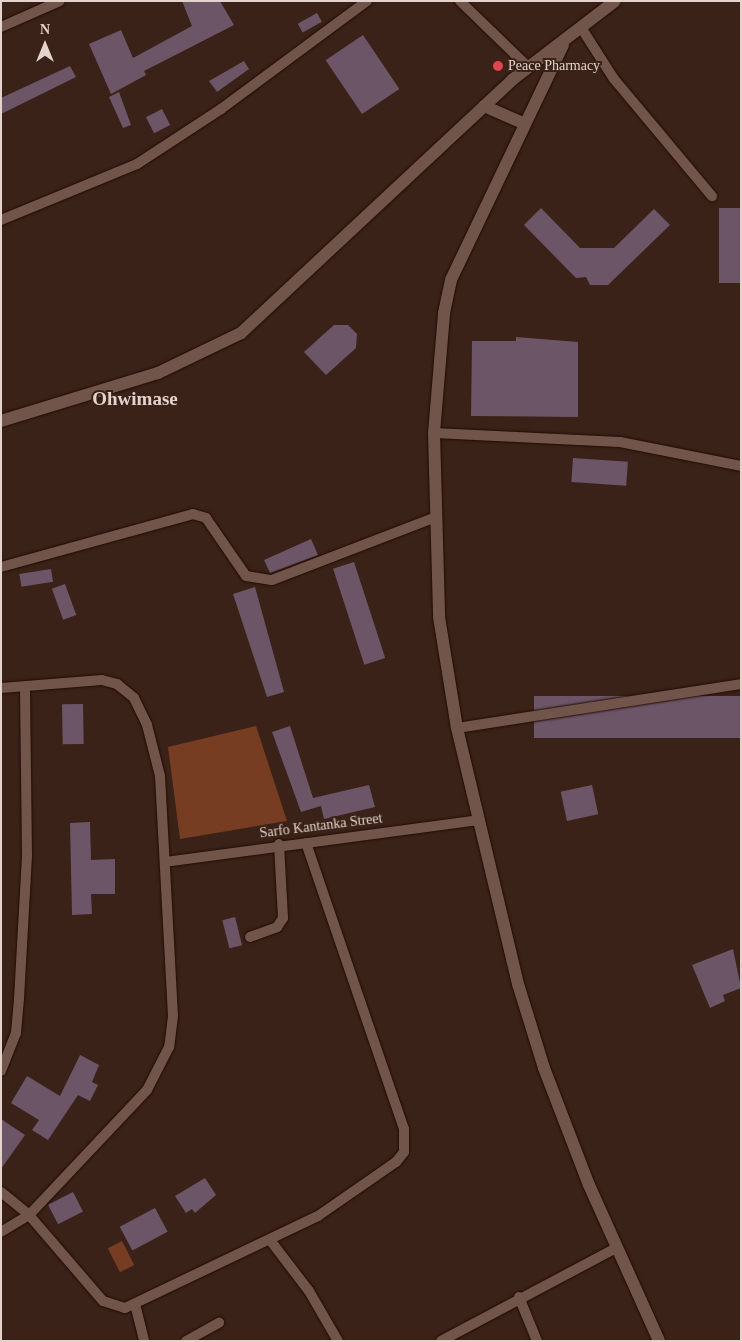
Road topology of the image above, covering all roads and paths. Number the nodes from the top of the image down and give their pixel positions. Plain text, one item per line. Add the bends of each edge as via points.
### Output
1 (60, 1) edge
2 (367, 1) edge
3 (460, 1) edge
4 (615, 1) edge
5 (1, 27) edge
6 (582, 29) junction
7 (563, 44) junction
8 (528, 67) junction
9 (484, 106) junction
10 (523, 123) junction
11 (712, 196) dead end
12 (1, 220) edge
13 (1, 421) edge
14 (434, 433) junction
15 (741, 466) edge
16 (436, 517) junction
17 (1, 567) edge
18 (741, 684) edge
19 (25, 687) junction
20 (1, 688) edge
21 (457, 728) junction
22 (480, 820) junction
23 (306, 843) junction
24 (279, 844) junction
25 (166, 862) junction
26 (250, 937) dead end
27 (1, 1071) edge
28 (1, 1192) edge
29 (29, 1215) junction
30 (1, 1232) edge
31 (270, 1240) junction
32 (616, 1248) junction
33 (519, 1297) junction
34 (135, 1304) junction
35 (219, 1323) dead end
36 (144, 1341) edge
37 (186, 1341) edge
38 (338, 1341) edge
39 (441, 1341) edge
40 (537, 1341) edge
41 (659, 1341) edge

1 - 5 street
2 - 12 street via 221,109 137,164
3 - 8 street
4 - 6 street
6 - 7 street
6 - 11 street via 614,79
7 - 8 street
7 - 10 street
8 - 9 street
9 - 10 street
9 - 13 street via 262,318 241,333 158,373
10 - 14 street via 452,280 438,346
14 - 15 street via 620,442
14 - 16 street
16 - 17 street via 272,580 246,576 206,518 193,514
16 - 21 street via 439,617
18 - 21 street
19 - 20 street
19 - 25 street via 102,680 118,684 134,698 147,725 160,776
19 - 27 street via 27,854 19,999 16,1033
21 - 22 street
22 - 23 street, Sarfo Kantanka Street
22 - 32 street via 518,984 544,1068
23 - 24 street, Sarfo Kantanka Street
23 - 31 street via 406,1141 396,1162 318,1216
24 - 25 street, Sarfo Kantanka Street
24 - 26 street via 283,918 277,927
25 - 29 street via 173,1016 169,1047 147,1090
28 - 29 street
29 - 30 street
29 - 34 street via 103,1301 125,1308
31 - 34 street
31 - 38 street via 309,1291
32 - 33 street
32 - 41 street
33 - 39 street
33 - 40 street
34 - 36 street
35 - 37 street

